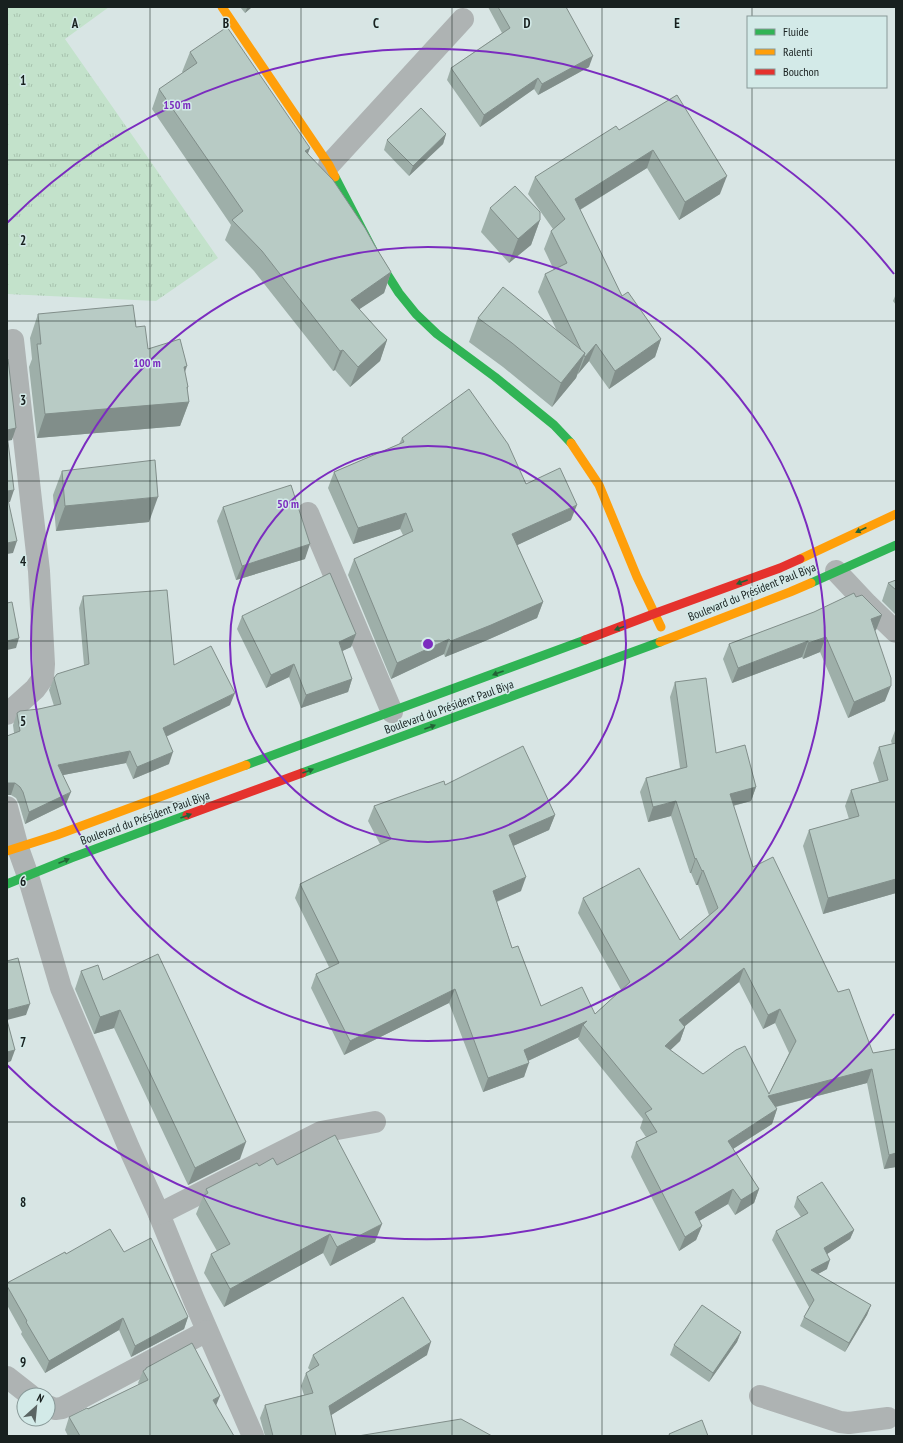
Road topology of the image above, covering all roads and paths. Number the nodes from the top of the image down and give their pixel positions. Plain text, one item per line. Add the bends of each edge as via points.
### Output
1 (222, 7) edge
2 (462, 19) dead end
3 (329, 165) junction
4 (13, 340) dead end
5 (308, 513) dead end
6 (896, 514) edge
7 (896, 544) edge
8 (836, 571) junction
9 (656, 613) junction
10 (896, 632) edge
11 (666, 639) junction
12 (392, 712) junction
13 (7, 714) edge
14 (7, 807) edge
15 (12, 849) edge
16 (28, 876) junction
17 (7, 884) edge
18 (375, 1122) dead end
19 (160, 1214) junction
20 (207, 1331) junction
21 (7, 1377) edge
22 (20, 1387) edge
23 (760, 1396) dead end
24 (56, 1409) edge
25 (888, 1420) edge
26 (253, 1436) edge

1 - 3 main road
2 - 3 street
3 - 9 main road via 378,260 416,314 437,334 554,425 570,442 599,485 637,577
4 - 13 street via 39,571 44,664 43,678 35,689
5 - 12 street
6 -> 9 main road, Boulevard du Président Paul Biya via 780,568
7 - 8 main road, Boulevard du Président Paul Biya
8 - 10 street
8 - 11 main road, Boulevard du Président Paul Biya via 790,592
9 - 11 main road
9 -> 12 main road, Boulevard du Président Paul Biya
16 -> 11 main road, Boulevard du Président Paul Biya
12 - 15 main road, Boulevard du Président Paul Biya via 57,835
14 - 15 street
15 - 16 street
16 - 17 main road, Boulevard du Président Paul Biya
16 - 19 street via 61,988
18 - 19 street via 321,1132
19 - 20 street
20 - 24 street
20 - 26 street
21 - 22 street
23 - 25 street via 840,1422

